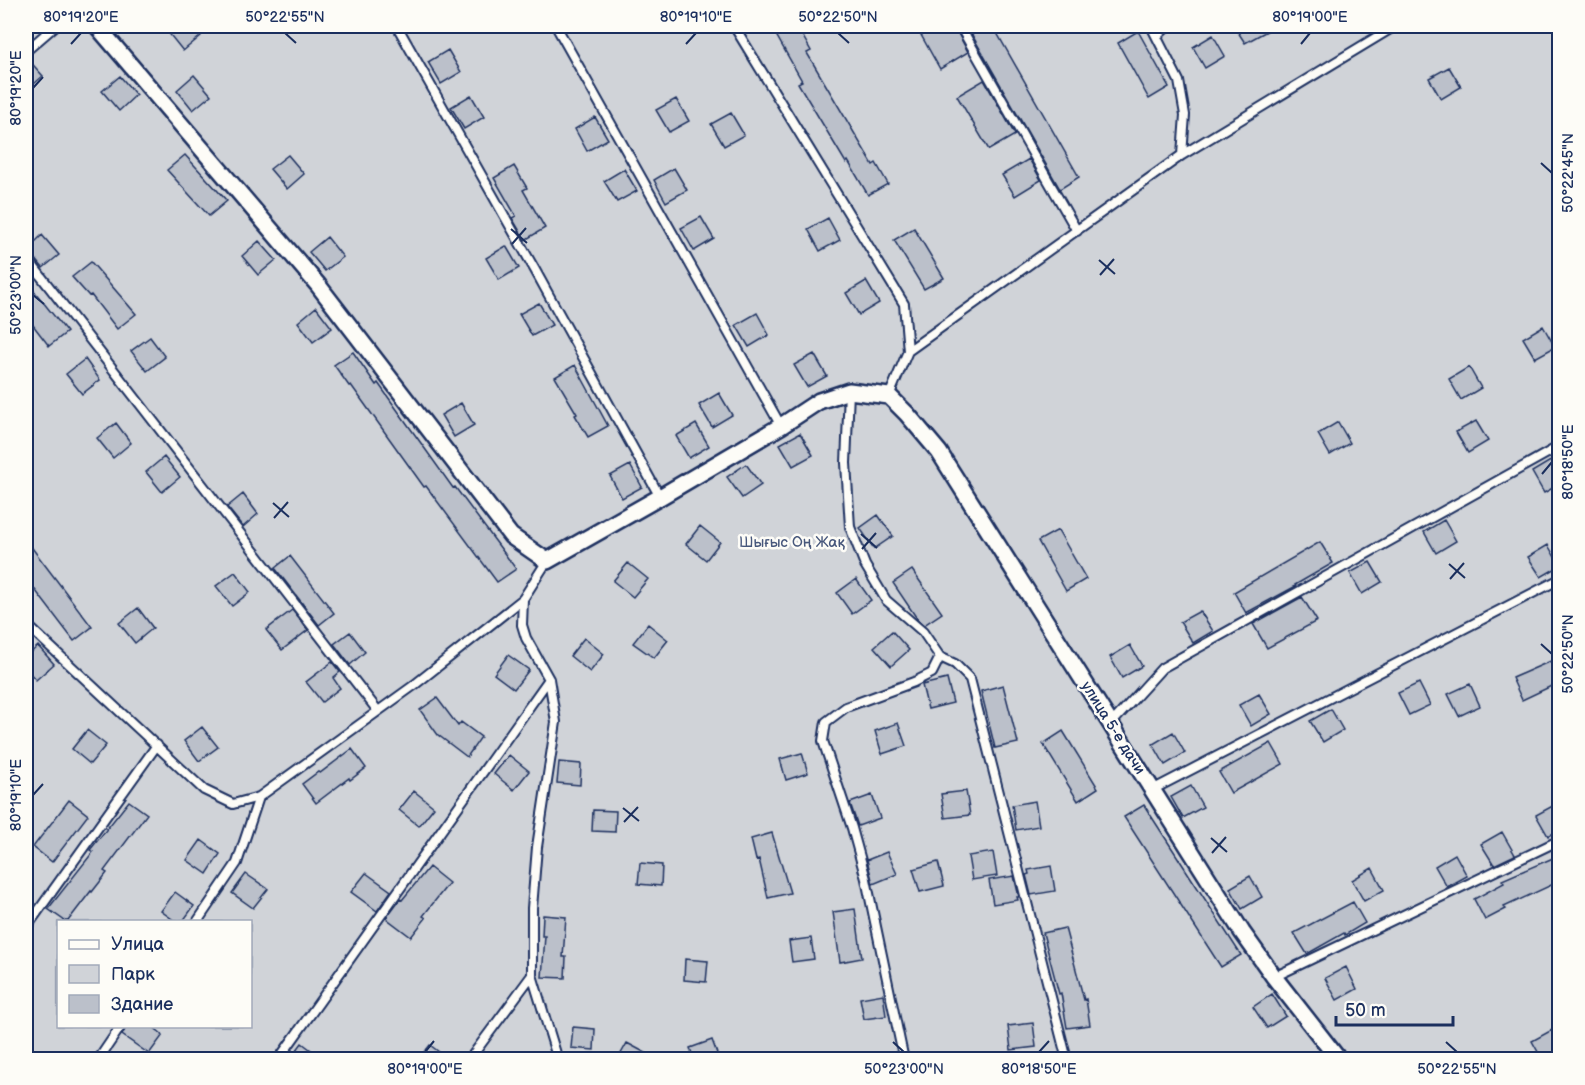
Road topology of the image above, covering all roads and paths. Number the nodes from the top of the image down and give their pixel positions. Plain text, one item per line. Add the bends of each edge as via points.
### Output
1 (55, 26) edge
2 (98, 26) edge
3 (397, 26) edge
4 (556, 26) edge
5 (734, 26) edge
6 (960, 26) edge
7 (1151, 26) edge
8 (1168, 26) edge
9 (1395, 26) edge
10 (1157, 36) junction
11 (26, 51) edge
12 (1182, 155) junction
13 (1077, 231) junction
14 (26, 256) edge
15 (908, 351) junction
16 (849, 392) junction
17 (889, 396) junction
18 (781, 426) junction
19 (1560, 446) edge
20 (660, 497) junction
21 (547, 561) junction
22 (1560, 579) edge
23 (524, 599) junction
24 (27, 628) edge
25 (940, 657) junction
26 (549, 679) junction
27 (378, 711) junction
28 (1111, 724) junction
29 (157, 745) junction
30 (1152, 790) junction
31 (259, 797) junction
32 (1560, 840) edge
33 (198, 920) edge
34 (26, 928) edge
35 (532, 975) junction
36 (1274, 977) junction
37 (121, 1028) edge
38 (98, 1059) edge
39 (278, 1059) edge
40 (469, 1059) edge
41 (558, 1059) edge
42 (904, 1059) edge
43 (1067, 1059) edge
44 (1339, 1059) edge

1 - 11 lane
2 - 21 street via 318,285 511,536
3 - 20 lane
4 - 18 lane
5 - 15 lane via 904,304
6 - 13 lane
7 - 10 lane
8 - 10 lane
9 - 12 lane
10 - 12 lane via 1179,81 1185,115
12 - 13 lane
13 - 15 lane
14 - 27 lane
15 - 17 lane
16 - 17 street
16 - 18 street via 819,401
16 - 25 lane via 846,463 850,527 865,565 886,600 923,632
17 - 28 street, улица 5-е дачи via 939,452
18 - 20 street
19 - 28 lane via 1162,668
20 - 21 street
21 - 23 lane
22 - 30 lane
23 - 26 lane via 522,625 526,638
23 - 27 lane
24 - 29 lane
25 - 42 lane via 932,673 846,707 826,722 823,741 866,879
25 - 43 lane via 955,664 970,679
26 - 35 lane via 556,722 537,847
26 - 39 lane
27 - 31 lane
28 - 30 street, улица 5-е дачи
29 - 31 lane via 204,790 233,804
29 - 34 lane
30 - 36 street, улица 5-е дачи
31 - 33 lane via 237,863
32 - 36 lane
35 - 40 lane
35 - 41 lane
36 - 44 street, улица 5-е дачи
37 - 38 lane

